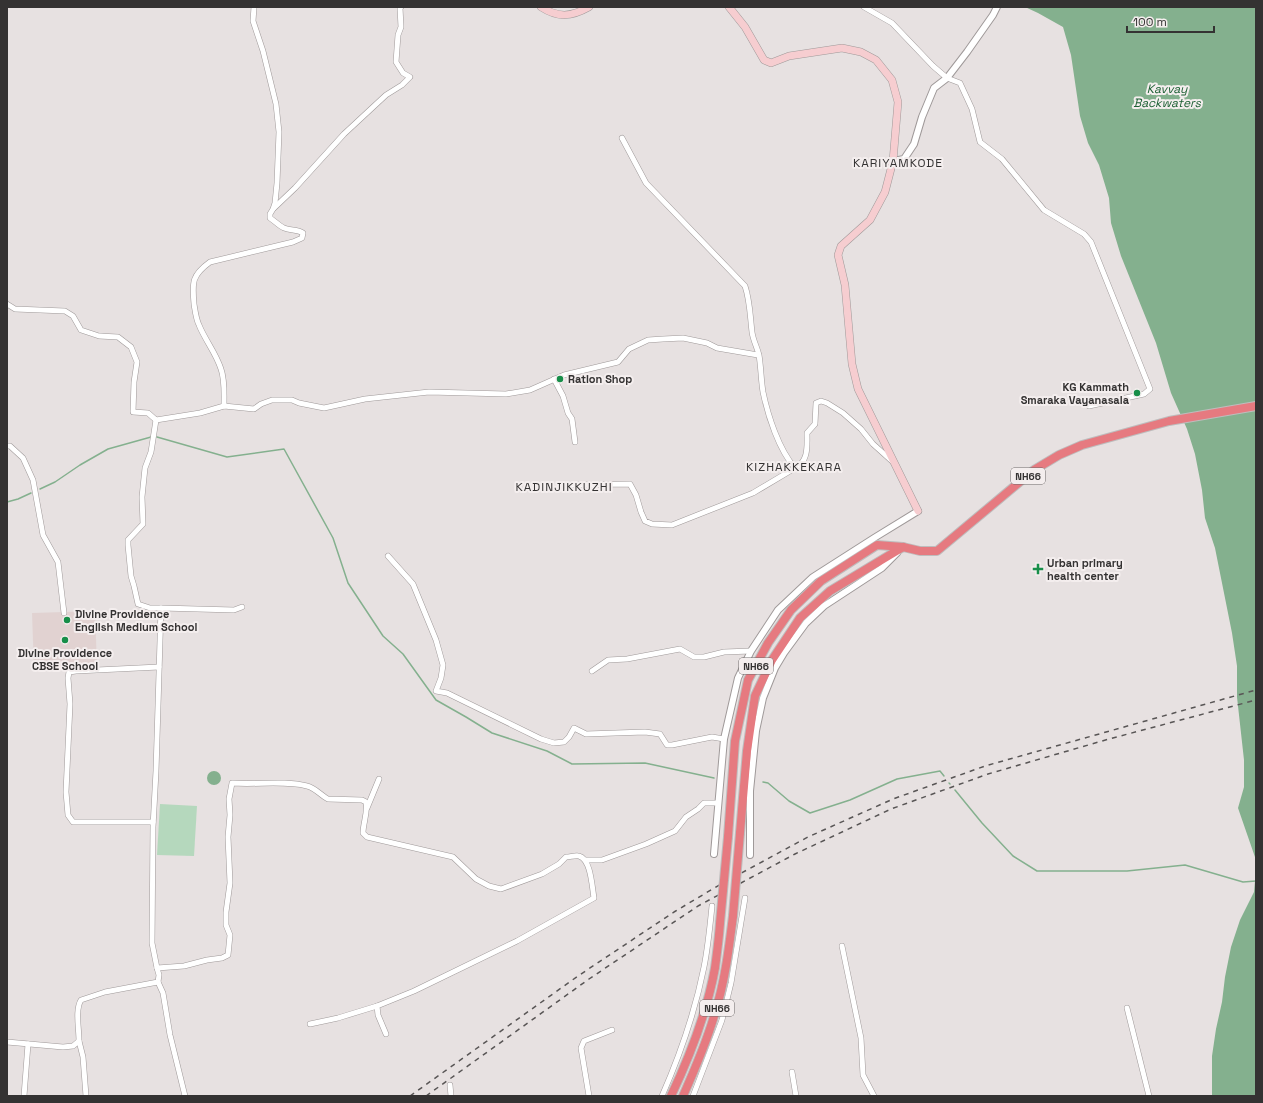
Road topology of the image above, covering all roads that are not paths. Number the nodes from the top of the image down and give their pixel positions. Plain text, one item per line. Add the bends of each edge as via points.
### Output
1 (254, 7) edge
2 (401, 7) edge
3 (541, 7) edge
4 (589, 7) edge
5 (729, 7) edge
6 (864, 7) edge
7 (997, 7) edge
8 (947, 78) junction
9 (622, 138) dead end
10 (893, 161) junction
11 (273, 209) junction
12 (7, 304) edge
13 (758, 354) junction
14 (554, 379) junction
15 (224, 406) junction
16 (1089, 406) dead end
17 (1256, 406) edge
18 (156, 420) junction
19 (575, 442) dead end
20 (7, 446) edge
21 (894, 463) junction
22 (795, 468) junction
23 (564, 485) dead end
24 (918, 511) joint
25 (903, 547) junction
26 (388, 556) dead end
27 (242, 607) dead end
28 (161, 608) junction
29 (64, 613) dead end
30 (751, 651) junction
31 (159, 667) junction
32 (592, 671) dead end
33 (724, 739) junction
34 (379, 780) dead end
35 (718, 803) junction
36 (367, 808) junction
37 (153, 822) junction
38 (714, 854) dead end
39 (750, 855) dead end
40 (588, 862) junction
41 (745, 898) dead end
42 (712, 906) dead end
43 (842, 946) dead end
44 (157, 968) junction
45 (158, 982) junction
46 (377, 1006) junction
47 (1127, 1008) dead end
48 (310, 1024) dead end
49 (612, 1030) dead end
50 (386, 1034) dead end
51 (79, 1041) junction
52 (7, 1042) edge
53 (28, 1044) junction
54 (792, 1072) dead end
55 (450, 1085) dead end
56 (24, 1096) edge
57 (86, 1096) edge
58 (185, 1096) edge
59 (451, 1096) edge
60 (589, 1096) edge
61 (662, 1096) edge
62 (671, 1096) edge
63 (683, 1096) edge
64 (693, 1096) edge
65 (796, 1096) edge
66 (874, 1096) edge
67 (1149, 1096) edge

1 - 11 street via 253,21 276,104 279,132
2 - 11 street via 396,62 403,73 410,77 386,95 344,134
3 - 4 main road via 550,13 565,16
5 - 10 main road via 745,27 764,60 771,63 789,56 842,48 861,52 876,60 892,80 898,102
6 - 8 street via 892,23
7 - 8 street
8 - 10 street via 934,88 914,144 904,159
8 - 16 street via 960,83 972,109 980,142 1002,159 1044,210 1084,234 1091,242 1150,389 1144,394
9 - 13 street via 646,183 745,286
10 - 21 main road via 885,192 870,220 841,246 838,255 845,285 852,364 858,389
11 - 15 street via 270,218 282,227 299,230 303,233 302,238 210,262 199,269 192,287 198,324 222,371
12 - 18 street via 15,310 65,311 73,316 81,330 99,336 118,336 131,347 137,362 133,412 148,413
13 - 14 street via 717,348 707,342 683,338 648,340 629,349 618,362
13 - 22 street via 763,392 772,422 781,447
14 - 15 street via 530,390 506,394 429,392 366,399 324,408 284,399 272,400 254,409
14 - 19 street via 572,419
15 - 18 street via 200,413
17 - 25 highway, NH66 via 1170,421 1082,445 1034,470 937,551
18 - 28 street via 142,497 143,524 128,540 128,545 130,576 138,604
20 - 29 street via 23,458 34,480 43,534 58,562
21 - 22 street via 843,413 821,401 816,403 815,424 807,433 807,452 802,463
21 - 24 main road
22 - 23 street via 753,493 672,525 645,521 630,484
24 - 30 street via 813,577 778,610
25 - 39 street via 882,568 824,606 806,623 775,668 763,698 756,731 750,791
25 - 62 highway, NH66, bridge via 877,545 821,581 791,610 768,643 748,680 735,741 715,969 704,1011
25 - 63 highway, NH66, bridge via 830,592 800,618 772,660 755,696 747,751 734,916 726,968 716,1012
26 - 33 street via 413,584 436,640 443,665 436,692 447,693 554,743 564,742 574,728 586,734 660,734 667,745 712,737
27 - 28 street via 234,610
28 - 31 street
30 - 32 street via 694,657 680,648 627,659 608,660
30 - 33 street via 738,678
31 - 37 street
31 - 37 street via 76,671 69,672 68,678 68,815 73,822
33 - 35 street
34 - 36 street
35 - 38 street
35 - 40 street via 704,803 686,817 675,831 602,860
36 - 40 street via 362,828 362,833 367,837 453,857 476,879 501,889 542,874 566,857 579,856
36 - 44 street via 366,802 362,800 328,799 308,786 232,783 228,837 230,882 226,912 226,925 230,935 228,955 184,966
37 - 44 street via 152,943
40 - 46 street via 594,898 517,941
41 - 64 street via 732,983 722,1020
42 - 61 street via 704,966 694,1009
43 - 66 street via 861,1038 863,1075
44 - 45 street
45 - 51 street via 105,992 81,1000 78,1005
45 - 58 street via 163,993
46 - 48 street
46 - 50 street
47 - 67 street
49 - 60 street via 584,1041 581,1048
51 - 53 street via 73,1046 63,1047
51 - 57 street
52 - 53 street
53 - 56 street
54 - 65 street
55 - 59 street

